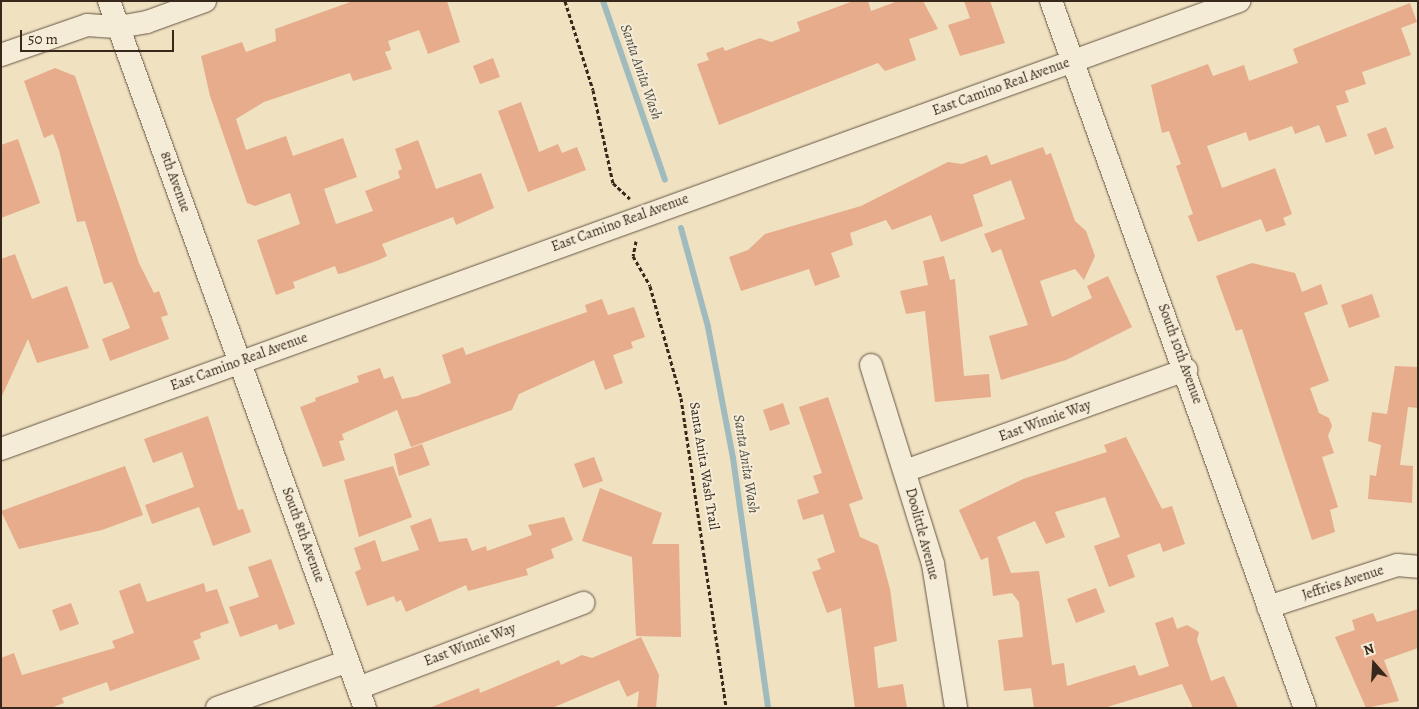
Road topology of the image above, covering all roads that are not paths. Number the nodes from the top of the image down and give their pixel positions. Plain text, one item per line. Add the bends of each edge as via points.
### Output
1 (109, 1) edge
2 (205, 1) edge
3 (1052, 1) edge
4 (1239, 1) edge
5 (118, 27) junction
6 (1, 55) edge
7 (1073, 61) junction
8 (241, 362) junction
9 (871, 365) dead end
10 (1186, 370) junction
11 (1, 449) edge
12 (905, 471) junction
13 (1418, 567) edge
14 (583, 603) dead end
15 (1268, 607) junction
16 (348, 661) junction
17 (362, 698) edge
18 (217, 708) edge
19 (956, 708) edge
20 (1305, 708) edge

1 - 5 street, 8th Avenue
2 - 5 street
3 - 7 street, South 10th Avenue
4 - 7 street, East Camino Real Avenue
5 - 6 street via 87,25
5 - 8 street, 8th Avenue
7 - 8 street, East Camino Real Avenue
7 - 10 street, South 10th Avenue
8 - 11 street, East Camino Real Avenue
8 - 16 street, South 8th Avenue
9 - 12 street, Doolittle Avenue
10 - 12 street, East Winnie Way
10 - 15 street, South 10th Avenue
12 - 19 street, Doolittle Avenue via 933,564
13 - 15 street, Jeffries Avenue via 1397,565
14 - 17 street, East Winnie Way
15 - 20 street, South 10th Avenue
16 - 17 street, South 8th Avenue
16 - 18 street

